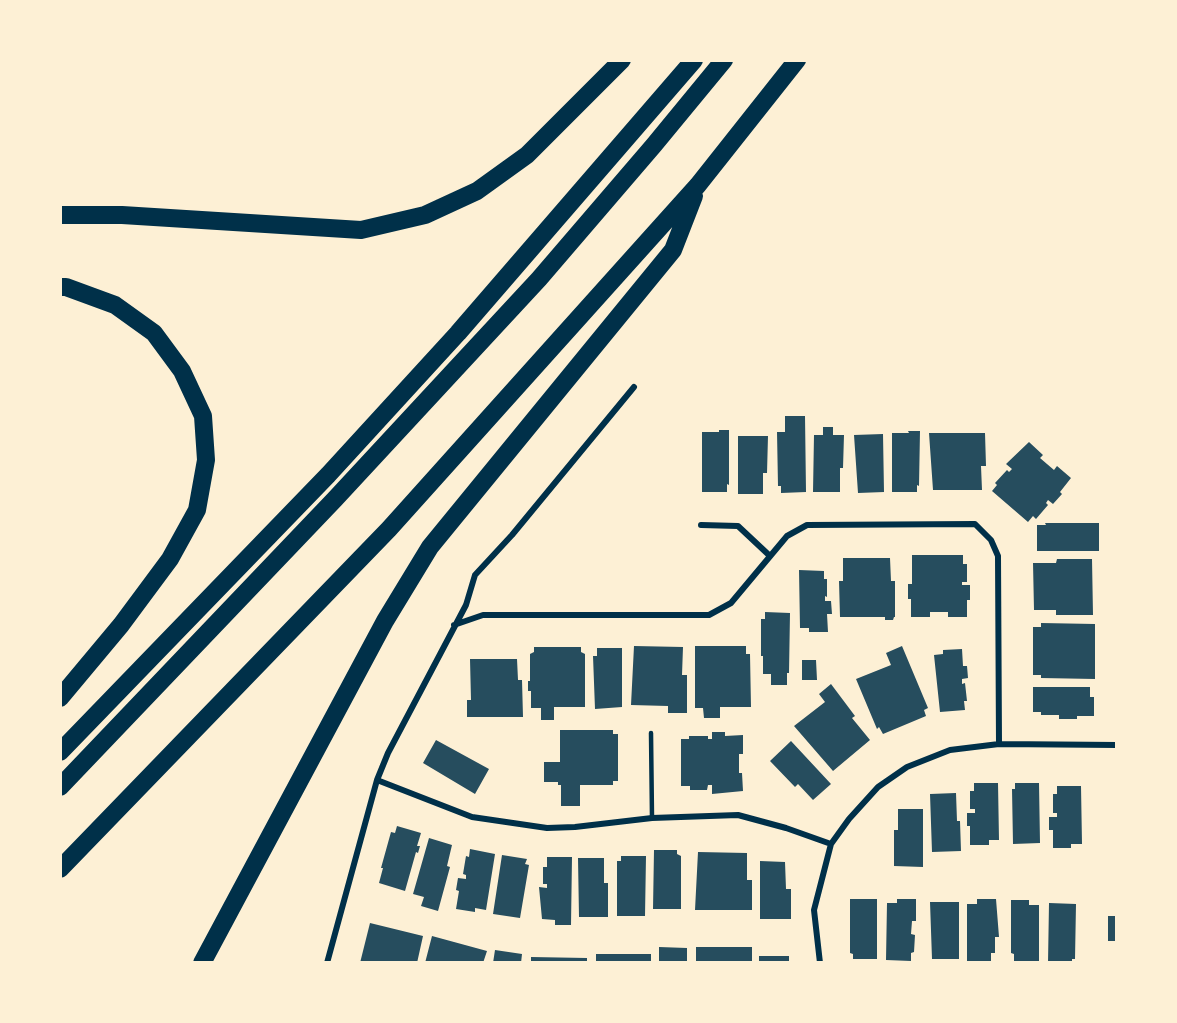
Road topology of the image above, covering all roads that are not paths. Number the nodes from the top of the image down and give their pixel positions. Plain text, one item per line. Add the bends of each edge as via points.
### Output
1 (622, 60) edge
2 (694, 60) edge
3 (724, 60) edge
4 (797, 60) edge
5 (698, 185) junction
6 (60, 215) edge
7 (60, 287) edge
8 (634, 387) dead end
9 (701, 525) dead end
10 (770, 556) junction
11 (454, 626) junction
12 (60, 698) edge
13 (651, 733) dead end
14 (999, 744) junction
15 (1117, 745) edge
16 (60, 752) edge
17 (377, 780) junction
18 (60, 787) edge
19 (652, 818) junction
20 (831, 844) junction
21 (60, 869) edge
22 (202, 963) edge
23 (327, 963) edge
24 (819, 963) edge

1 - 6 highway via 527,155 477,191 424,215 361,230 122,215
2 - 16 highway via 473,316 328,475
3 - 18 highway via 539,279
4 - 5 highway
5 - 21 highway via 389,529
5 - 22 highway via 672,250 430,548 385,621
7 - 12 highway via 115,304 154,333 182,370 203,416 206,460 197,510 170,559
8 - 11 street via 512,536 475,575 466,605
9 - 10 street via 738,526
10 - 11 street via 731,603 709,615 483,615
10 - 14 street via 787,536 807,525 975,524 991,540 998,556
11 - 17 street
13 - 19 lane
14 - 15 street
14 - 20 street via 950,750 907,767 878,787
17 - 19 street via 472,817 547,828
17 - 23 street
19 - 20 street via 738,815
20 - 24 street via 814,910

